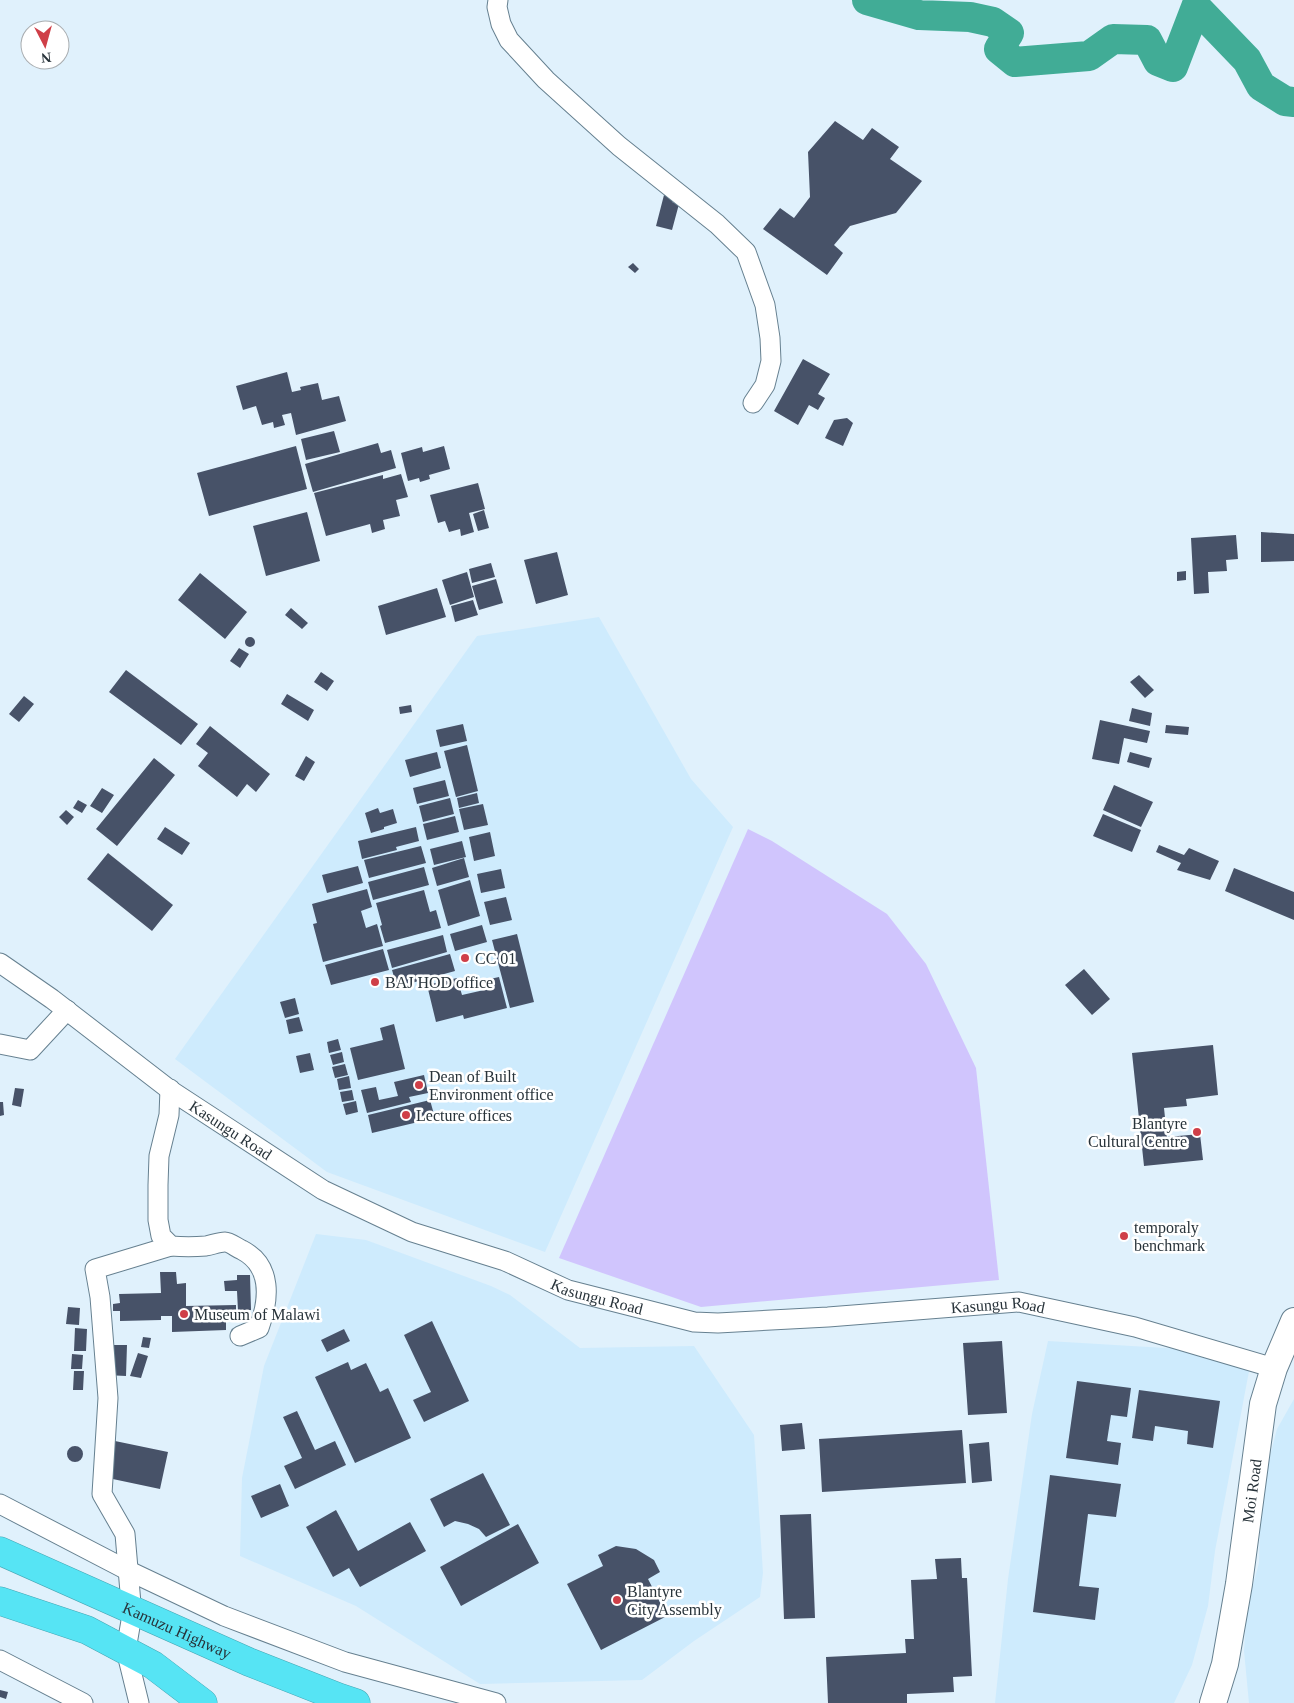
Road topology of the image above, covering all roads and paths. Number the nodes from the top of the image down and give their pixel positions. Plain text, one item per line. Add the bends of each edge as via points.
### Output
1 (498, 0) edge
2 (753, 403) dead end
3 (0, 963) edge
4 (67, 1010) junction
5 (0, 1044) edge
6 (170, 1089) junction
7 (171, 1246) junction
8 (1294, 1321) edge
9 (240, 1336) dead end
10 (1274, 1368) junction
11 (0, 1504) edge
12 (0, 1551) edge
13 (127, 1570) junction
14 (0, 1601) edge
15 (131, 1609) junction
16 (126, 1650) junction
17 (0, 1660) edge
18 (1225, 1664) junction
19 (83, 1703) edge
20 (139, 1703) edge
21 (203, 1703) edge
22 (356, 1703) edge
23 (496, 1703) edge
24 (1213, 1703) edge
25 (1223, 1703) edge

1 - 2 street via 501,24 509,40 546,80 746,252 765,305 770,338 771,361 766,385
3 - 4 street, Kasungu Road
4 - 5 street via 30,1050
4 - 6 street, Kasungu Road
6 - 7 street via 169,1115 159,1156 158,1220 162,1236
6 - 10 street, Kasungu Road via 323,1190 412,1232 506,1262 568,1290 694,1322 828,1317 1019,1302 1135,1327
7 - 9 street via 188,1248 227,1242 259,1263 265,1275 267,1292 264,1314 258,1328
7 - 13 street via 95,1269 108,1398 102,1494 125,1534
8 - 10 main road, Moi Road
10 - 18 main road, Moi Road via 1263,1404
11 - 13 street
12 - 15 highway, Kamuzu Highway
13 - 15 street
13 - 23 street via 224,1616 346,1662
14 - 16 highway via 87,1630
15 - 16 street
15 - 22 highway, Kamuzu Highway via 249,1662
16 - 20 street
16 - 21 highway via 153,1664
17 - 19 street
18 - 24 main road
18 - 25 main road

